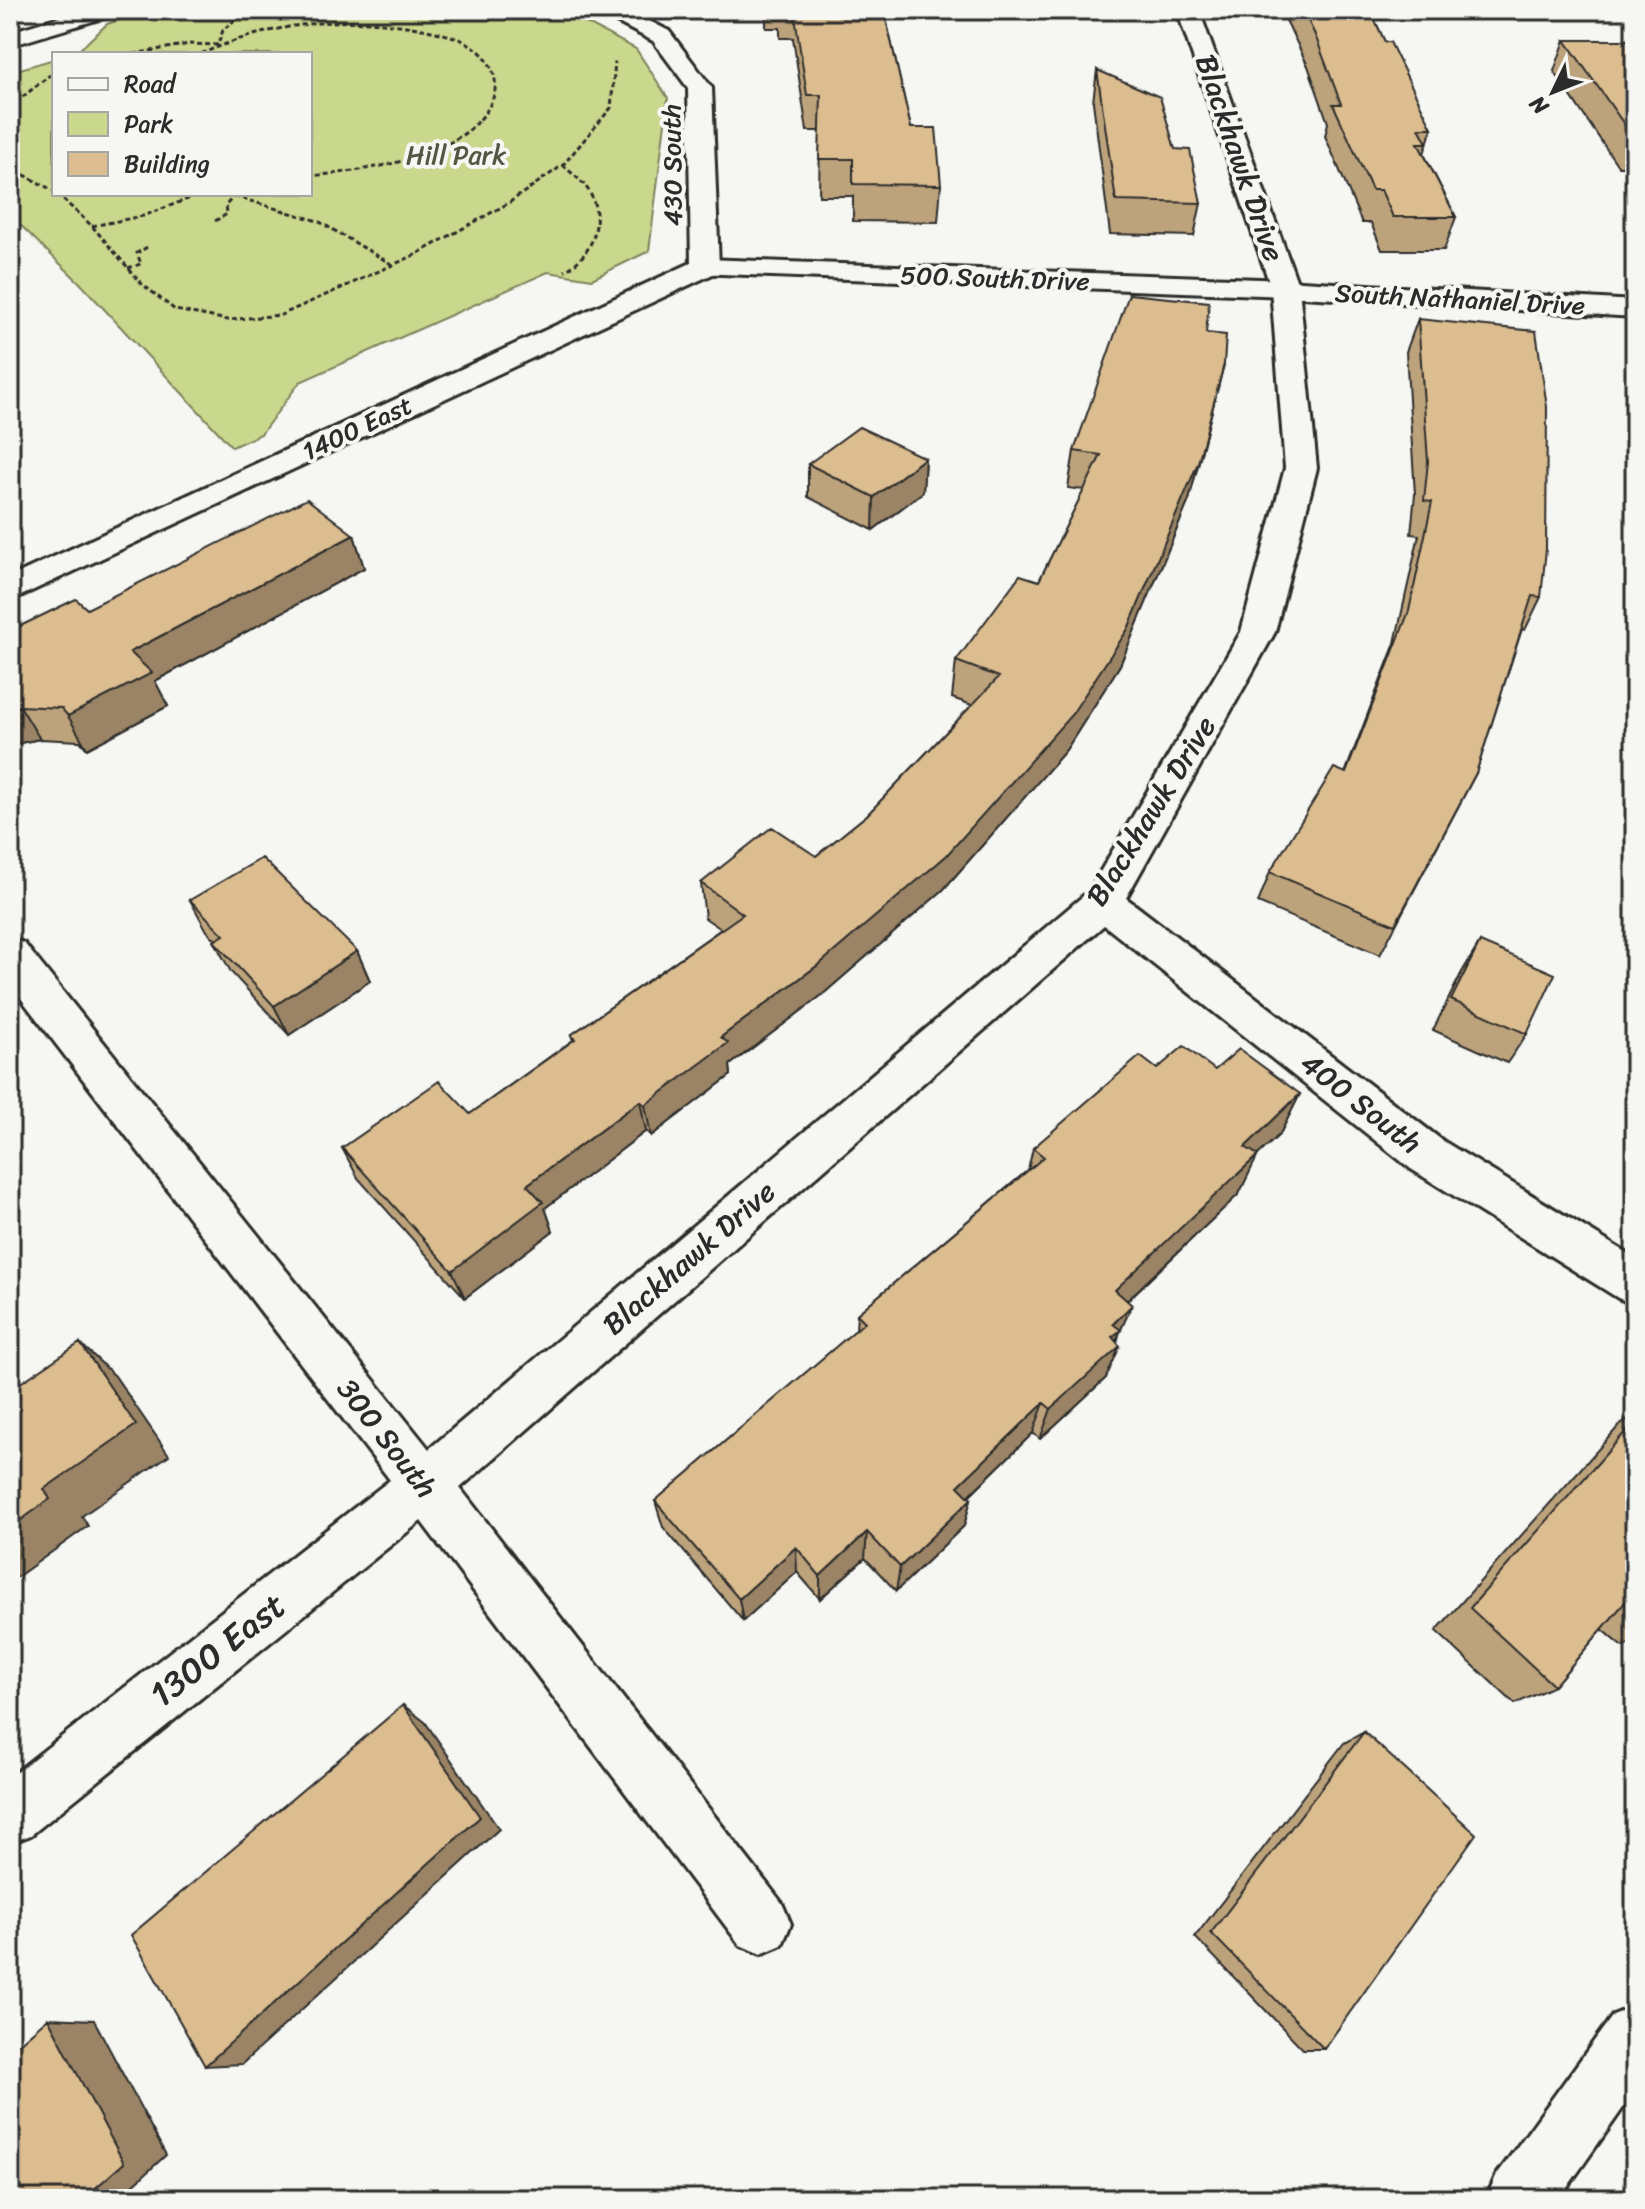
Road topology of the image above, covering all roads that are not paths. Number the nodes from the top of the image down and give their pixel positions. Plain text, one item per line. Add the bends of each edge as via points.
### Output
1 (105, 10) edge
2 (611, 10) edge
3 (1188, 10) edge
4 (10, 39) edge
5 (705, 267) junction
6 (1285, 288) junction
7 (1635, 309) edge
8 (10, 590) edge
9 (1103, 902) junction
10 (10, 954) edge
11 (1635, 1283) edge
12 (425, 1485) junction
13 (10, 1814) edge
14 (761, 1924) dead end
15 (1635, 2037) edge
16 (1519, 2199) edge

1 - 4 street
2 - 5 street, 430 South via 661,36 700,88
3 - 6 street, Blackhawk Drive
5 - 6 street, 500 South Drive
5 - 8 street, 1400 East
6 - 7 street, South Nathaniel Drive
6 - 9 street, Blackhawk Drive via 1301,468 1258,632
9 - 11 street, 400 South via 1427,1155
9 - 12 street, Blackhawk Drive
10 - 12 street, 300 South
12 - 13 street, 1300 East
12 - 14 street, 300 South
15 - 16 street

